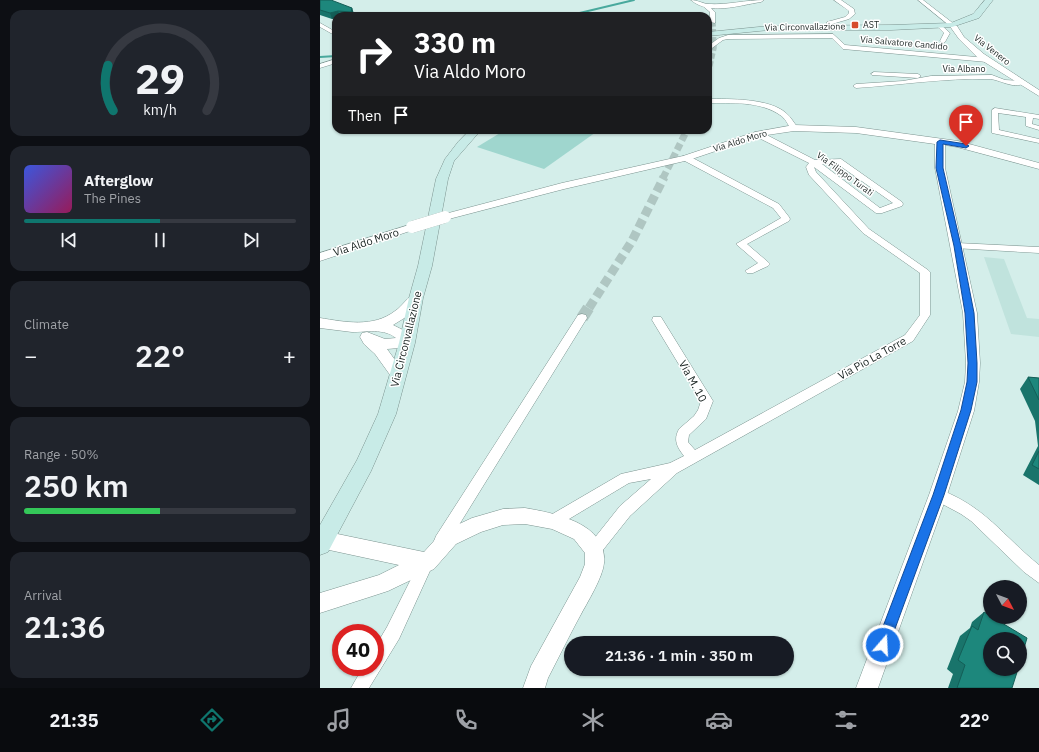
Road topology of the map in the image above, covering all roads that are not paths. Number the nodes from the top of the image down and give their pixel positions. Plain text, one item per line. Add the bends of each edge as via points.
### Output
1 (694, 0) edge
2 (761, 0) edge
3 (837, 0) edge
4 (920, 0) edge
5 (989, 0) edge
6 (706, 6) junction
7 (724, 6) junction
8 (712, 12) junction
9 (713, 22) tunnel mouth
10 (320, 25) edge
11 (952, 25) junction
12 (940, 26) junction
13 (829, 27) junction
14 (332, 32) edge
15 (712, 34) edge
16 (943, 41) dead end
17 (712, 46) edge
18 (987, 60) junction
19 (332, 62) edge
20 (320, 66) edge
21 (874, 74) dead end
22 (930, 78) junction
23 (1021, 83) junction
24 (856, 86) dead end
25 (1039, 94) edge
26 (712, 101) edge
27 (1030, 116) dead end
28 (1039, 117) edge
29 (794, 128) junction
30 (1039, 128) edge
31 (472, 134) edge
32 (758, 134) junction
33 (1039, 140) edge
34 (940, 142) junction
35 (686, 158) junction
36 (814, 162) junction
37 (1039, 166) edge
38 (861, 179) junction
39 (844, 185) junction
40 (957, 246) junction
41 (1039, 250) edge
42 (320, 257) edge
43 (750, 271) dead end
44 (416, 298) junction
45 (582, 318) tunnel mouth
46 (657, 320) dead end
47 (320, 323) edge
48 (369, 332) junction
49 (407, 344) junction
50 (398, 375) junction
51 (693, 458) junction
52 (672, 469) junction
53 (938, 495) junction
54 (554, 522) junction
55 (322, 543) edge
56 (594, 550) junction
57 (427, 562) junction
58 (1039, 575) edge
59 (320, 603) edge
60 (384, 648) edge
61 (367, 676) edge
62 (360, 688) edge
63 (534, 688) edge
64 (868, 688) edge

1 - 6 street
2 - 7 street
3 - 13 street via 850,8 852,14 829,23
4 - 11 street, Via Venero
5 - 11 main road, Via Circonvallazione via 976,16
6 - 7 street
6 - 8 street
7 - 8 street
8 - 9 street
10 - 14 street
11 - 12 main road, Via Circonvallazione
11 - 18 street, Via Venero via 961,38
12 - 13 main road, Via Circonvallazione
12 - 16 street, Via Salvatore Candido via 947,33
13 - 15 main road, Via Circonvallazione via 753,29
17 - 18 street, Via Salvatore Candido via 728,36 833,36 843,47
18 - 23 street, Via Venero
19 - 20 street
21 - 22 street, Via Albano
22 - 23 street, Via Albano via 992,77 1004,82
22 - 24 street, Via Albano via 903,83
23 - 25 street, Via Venero
26 - 29 street via 770,107 783,113
27 - 30 street via 1028,125
28 - 33 street via 996,110 995,131
29 - 32 street, Via Aldo Moro
29 - 34 street, Via Aldo Moro via 850,129
31 - 44 main road, Via Circonvallazione via 450,161 442,179
32 - 35 street, Via Aldo Moro
32 - 36 street, Via Filippo Turati
34 - 37 street, Via Aldo Moro via 974,148
34 - 40 street via 940,168
35 - 42 street, Via Aldo Moro, bridge via 562,186 445,217
35 - 43 street via 776,206 786,220 741,244 765,264
36 - 38 street via 838,161
36 - 39 street, Via Filippo Turati
36 - 51 street, Via Pio La Torre via 810,167 812,173 866,231 925,272 925,315 909,338
38 - 39 street
38 - 39 street, Via Filippo Turati via 898,204 878,211
40 - 41 street
40 - 53 street via 970,313 972,382 966,410
44 - 48 street via 401,314
44 - 49 main road, Via Circonvallazione
45 - 57 street
46 - 51 street, Via M. 10 via 707,401 705,411 683,432 682,443
47 - 48 street
48 - 49 street via 384,344
48 - 50 street
49 - 50 main road, Via Circonvallazione
50 - 55 main road, Via Circonvallazione via 387,414 364,465
51 - 52 street, Via Pio La Torre
52 - 54 street via 626,478
52 - 56 street via 625,511
53 - 58 street via 966,509
53 - 64 street
54 - 56 street via 580,533
54 - 57 street via 517,516 478,524 448,538
55 - 57 street
56 - 63 street via 595,564 587,584 566,620
57 - 59 street via 381,584
57 - 60 street
61 - 62 street

